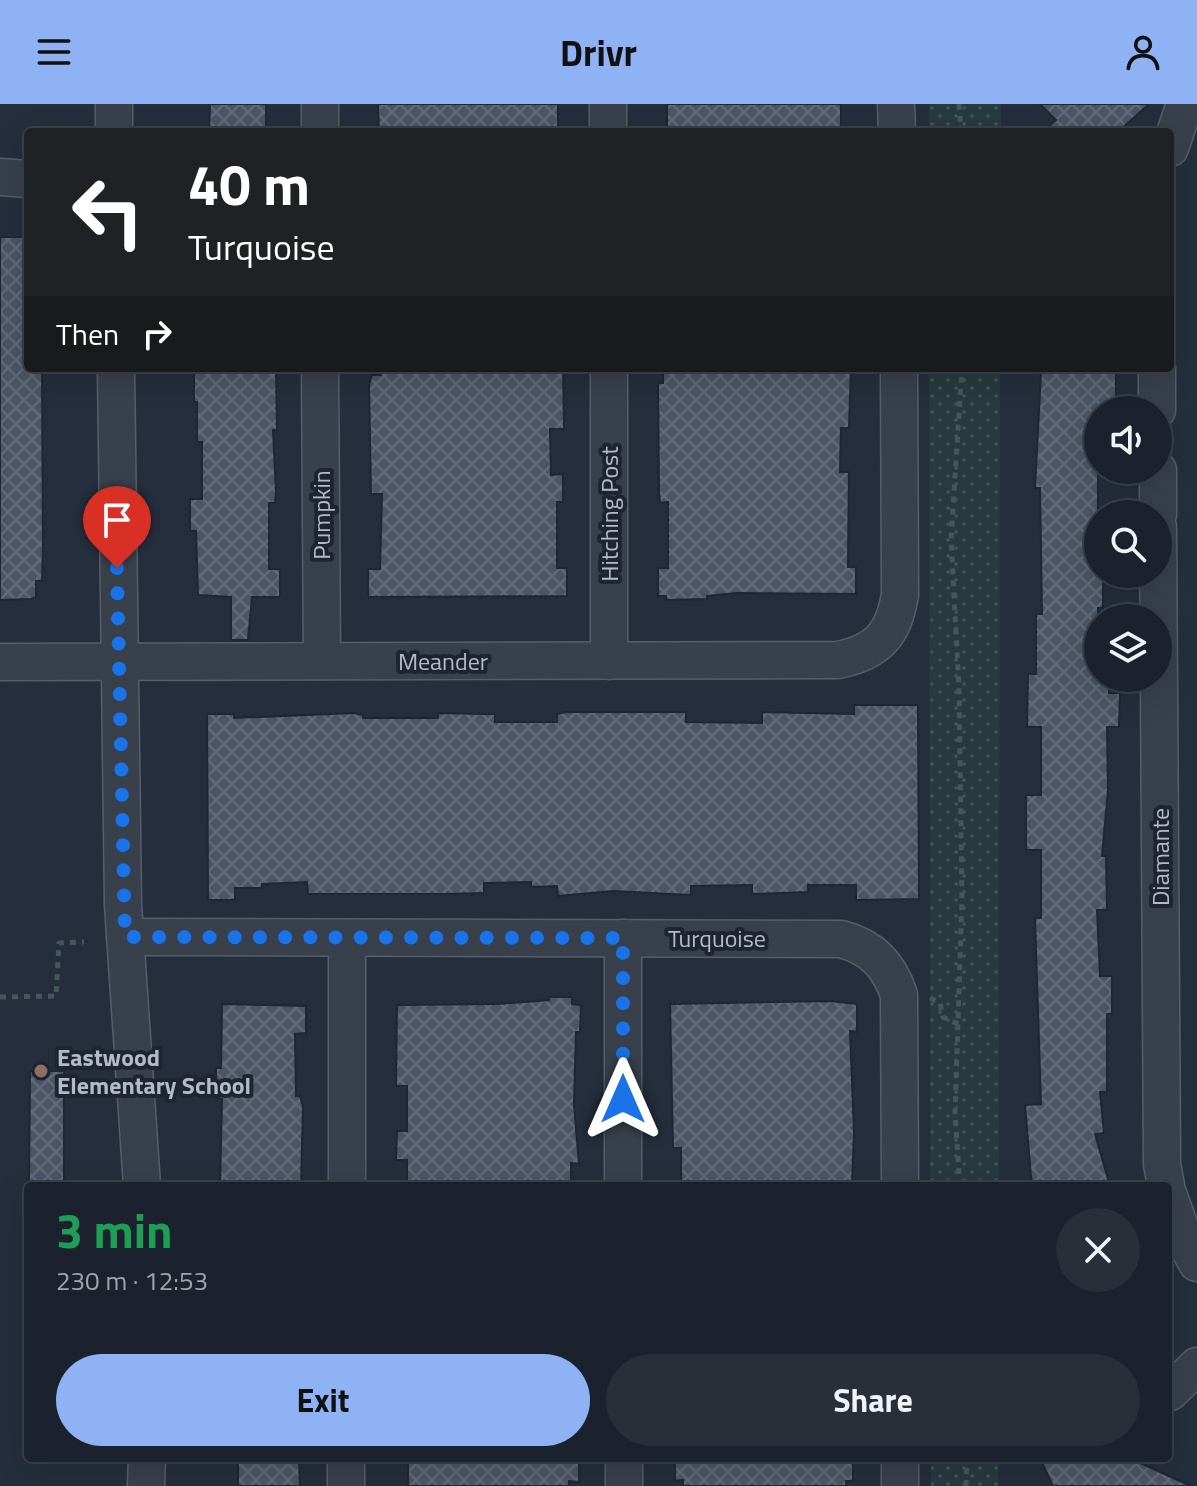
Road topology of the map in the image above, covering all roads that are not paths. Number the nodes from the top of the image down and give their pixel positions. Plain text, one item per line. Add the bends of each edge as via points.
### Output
1 (114, 104) edge
2 (320, 104) edge
3 (608, 104) edge
4 (896, 104) edge
5 (1185, 104) edge
6 (114, 128) edge
7 (320, 128) edge
8 (608, 128) edge
9 (897, 128) edge
10 (1174, 136) edge
11 (0, 177) edge
12 (24, 179) edge
13 (116, 372) edge
14 (320, 372) edge
15 (609, 372) edge
16 (899, 372) edge
17 (1157, 372) edge
18 (1157, 396) edge
19 (1158, 588) edge
20 (117, 661) junction
21 (322, 661) junction
22 (609, 661) junction
23 (0, 662) edge
24 (125, 937) junction
25 (347, 938) junction
26 (623, 938) junction
27 (142, 1182) edge
28 (347, 1182) edge
29 (623, 1182) edge
30 (900, 1182) edge
31 (1165, 1182) edge
32 (1172, 1204) edge
33 (1197, 1263) edge
34 (1197, 1366) edge
35 (1172, 1390) edge
36 (147, 1462) edge
37 (346, 1462) edge
38 (624, 1462) edge
39 (900, 1462) edge
40 (146, 1486) edge
41 (346, 1486) edge
42 (624, 1486) edge
43 (900, 1486) edge

1 - 6 street
2 - 7 street
3 - 8 street
4 - 9 street
5 - 10 street
11 - 12 street
13 - 20 street
14 - 21 street, Pumpkin
15 - 22 street, Hitching Post
16 - 22 street, Meander via 900,594 896,620 881,640 861,655 838,660
17 - 18 street
19 - 31 street, Diamante
20 - 21 street, Meander
20 - 23 street, Meander
20 - 24 street
21 - 22 street, Meander
24 - 25 street, Turquoise
24 - 27 street
25 - 26 street, Turquoise
25 - 28 street
26 - 29 street
26 - 30 street, Turquoise via 841,939 861,944 879,958 893,975 899,995
32 - 33 street
34 - 35 street
36 - 40 street
37 - 41 street
38 - 42 street
39 - 43 street

